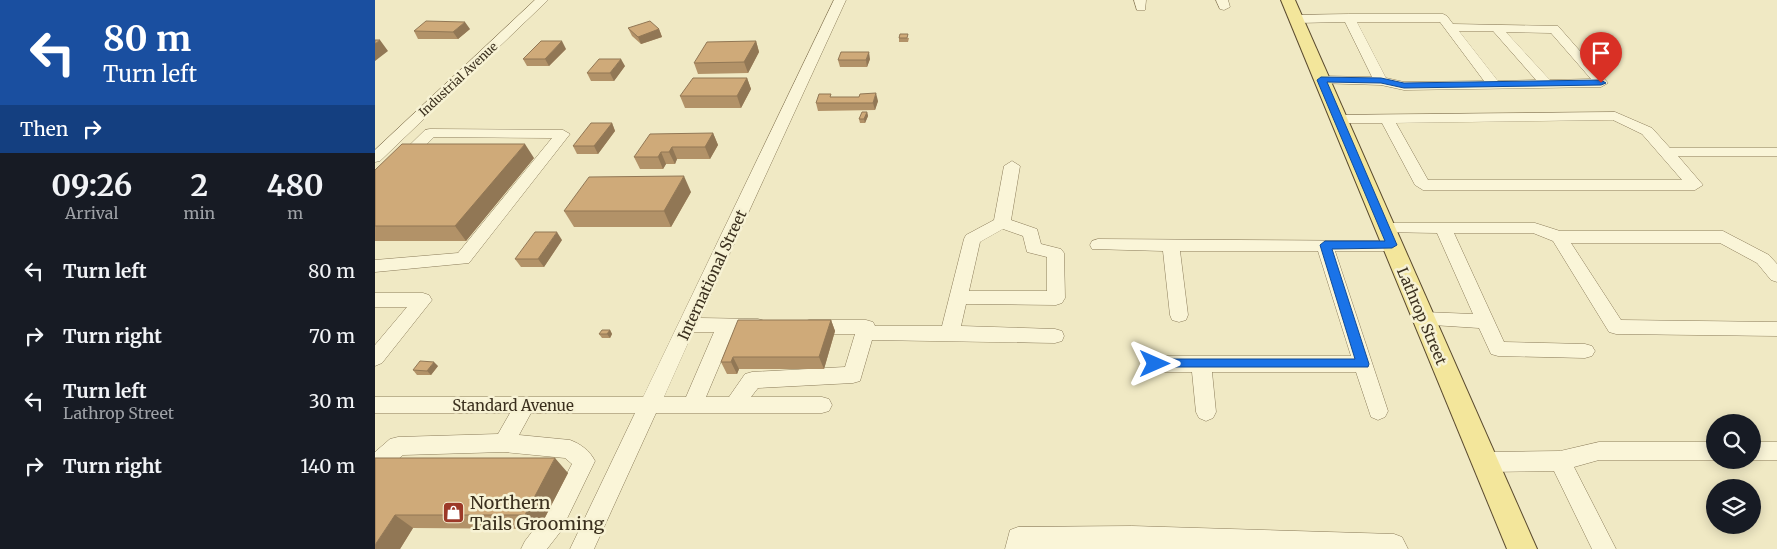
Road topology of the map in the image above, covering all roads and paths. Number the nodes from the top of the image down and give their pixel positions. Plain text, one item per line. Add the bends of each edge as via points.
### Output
1 (542, 0) edge
2 (840, 0) edge
3 (1292, 9) edge
4 (1349, 18) junction
5 (1449, 27) junction
6 (1496, 28) junction
7 (1321, 80) junction
8 (1381, 81) junction
9 (1494, 85) junction
10 (1547, 85) junction
11 (1338, 119) junction
12 (1387, 119) junction
13 (401, 133) junction
14 (430, 133) junction
15 (1667, 152) junction
16 (1777, 152) edge
17 (375, 158) edge
18 (1012, 166) dead end
19 (375, 188) edge
20 (1002, 223) junction
21 (1443, 228) junction
22 (1388, 236) junction
23 (1559, 236) junction
24 (1098, 245) dead end
25 (1171, 245) junction
26 (1325, 245) junction
27 (375, 266) edge
28 (1777, 276) edge
29 (959, 297) junction
30 (375, 300) edge
31 (1179, 315) dead end
32 (1424, 319) junction
33 (1486, 321) junction
34 (688, 325) junction
35 (727, 325) junction
36 (1777, 329) edge
37 (865, 333) junction
38 (950, 333) junction
39 (1055, 336) dead end
40 (1585, 351) dead end
41 (375, 358) edge
42 (1155, 364) dead end
43 (1201, 364) junction
44 (1363, 364) junction
45 (821, 404) dead end
46 (525, 405) junction
47 (651, 405) junction
48 (692, 405) junction
49 (734, 405) junction
50 (375, 406) edge
51 (1379, 411) dead end
52 (1206, 412) dead end
53 (504, 443) junction
54 (1706, 451) edge
55 (1761, 451) edge
56 (1777, 451) edge
57 (1560, 461) junction
58 (1485, 462) junction
59 (375, 465) edge
60 (1220, 545) edge
61 (533, 549) edge
62 (582, 549) edge
63 (1017, 549) edge
64 (1396, 549) edge
65 (1522, 549) edge
66 (1604, 549) edge

1 - 13 street, Industrial Avenue
2 - 34 street, International Street
3 - 4 street
3 - 7 main road, Lathrop Street
4 - 5 street via 1443,18
4 - 8 street
5 - 6 street
5 - 9 street
6 - 10 street
6 - 10 street via 1554,29 1601,83
7 - 8 street
7 - 11 main road, Lathrop Street
8 - 9 street via 1404,86
9 - 10 street
11 - 12 street
11 - 22 main road, Lathrop Street
12 - 15 street via 1615,116 1647,131
12 - 15 street via 1423,185 1695,185
13 - 14 street
13 - 17 street, Industrial Avenue
14 - 19 street
14 - 27 street via 563,134 463,259
15 - 16 street
18 - 20 street
20 - 29 street via 971,239
20 - 29 street via 1031,233 1033,248 1055,253 1056,298
21 - 22 street
21 - 23 street via 1535,228
21 - 33 street
22 - 26 street
22 - 32 main road, Lathrop Street
23 - 28 street via 1723,237 1763,260
23 - 36 street via 1616,327
24 - 25 street
25 - 26 street
25 - 31 street
26 - 44 street
29 - 38 street
30 - 41 street via 423,300
32 - 33 street
32 - 58 main road, Lathrop Street
33 - 40 street via 1498,349
34 - 35 street
34 - 47 street, International Street
35 - 37 street via 866,328
35 - 48 street
37 - 38 street
37 - 49 street via 853,375 753,380
38 - 39 street
42 - 43 street
43 - 44 street
43 - 52 street
44 - 51 street
45 - 49 street, Standard Avenue
46 - 47 street, Standard Avenue
46 - 50 street, Standard Avenue
46 - 53 street
47 - 48 street, Standard Avenue
47 - 62 street, International Street
48 - 49 street, Standard Avenue
53 - 59 street via 398,446
53 - 61 street via 570,449 584,460 553,523
54 - 57 street via 1599,451
55 - 56 street
57 - 58 street
57 - 66 street
58 - 65 main road, Lathrop Street
60 - 63 street via 1132,537 1018,538
60 - 64 street via 1395,544

